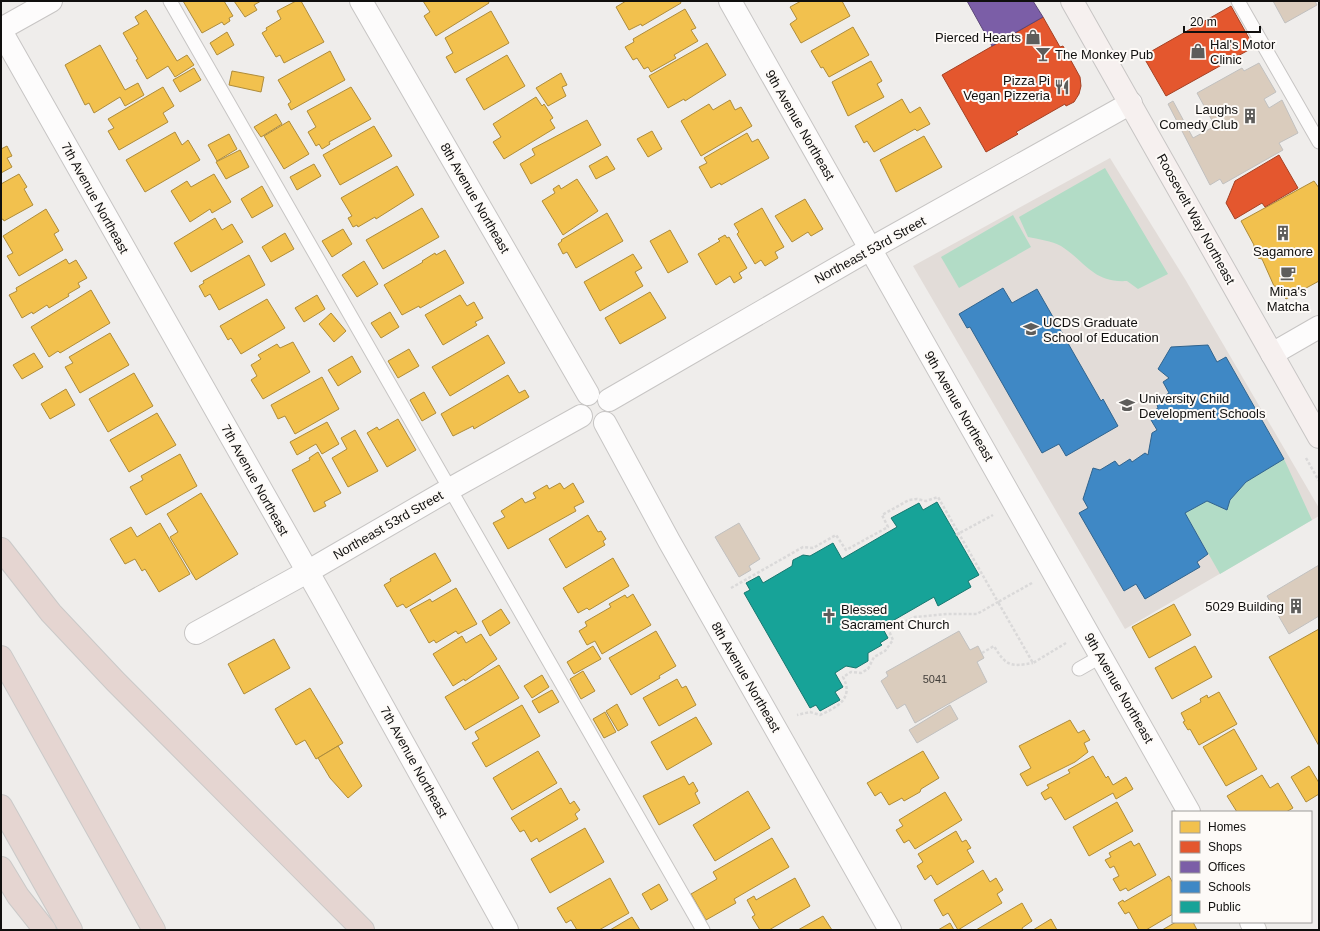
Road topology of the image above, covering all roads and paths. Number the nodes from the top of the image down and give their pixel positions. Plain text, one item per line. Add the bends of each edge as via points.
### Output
1 (51, 1) edge
2 (170, 1) edge
3 (361, 1) edge
4 (730, 1) edge
5 (1072, 1) edge
6 (1238, 1) edge
7 (1, 30) edge
8 (1131, 103) junction
9 (1319, 142) edge
10 (870, 249) junction
11 (1319, 327) edge
12 (1272, 354) junction
13 (588, 394) junction
14 (609, 400) junction
15 (581, 416) junction
16 (605, 423) junction
17 (1319, 437) edge
18 (450, 489) junction
19 (997, 512) dead end
20 (957, 534) junction
21 (1, 549) edge
22 (969, 551) junction
23 (966, 552) dead end
24 (307, 572) junction
25 (1036, 581) dead end
26 (731, 588) dead end
27 (998, 602) junction
28 (196, 633) dead end
29 (1069, 641) dead end
30 (982, 653) dead end
31 (1100, 656) junction
32 (1, 657) edge
33 (1033, 663) junction
34 (1079, 669) dead end
35 (797, 714) dead end
36 (1, 806) edge
37 (1187, 811) edge
38 (1, 868) edge
39 (45, 930) edge
40 (71, 930) edge
41 (154, 930) edge
42 (363, 930) edge
43 (507, 930) edge
44 (703, 930) edge
45 (890, 930) edge

1 - 7 street
2 - 18 lane
3 - 13 street, 8th Avenue Northeast
4 - 10 street, 9th Avenue Northeast
5 - 8 main road, Roosevelt Way Northeast
6 - 9 lane
7 - 24 street, 7th Avenue Northeast
8 - 10 street, Northeast 53rd Street
8 - 12 main road, Roosevelt Way Northeast
10 - 14 street, Northeast 53rd Street
10 - 31 street, 9th Avenue Northeast
11 - 12 street
12 - 17 main road, Roosevelt Way Northeast
13 - 14 street via 604,394
13 - 15 street via 580,404
14 - 16 street via 612,403 612,415
15 - 16 street via 590,425 601,426
15 - 18 street, Northeast 53rd Street
16 - 45 street, 8th Avenue Northeast via 669,542
18 - 24 street, Northeast 53rd Street
18 - 44 lane
19 - 20 path
20 - 22 path
20 - 26 path via 938,497 926,501 909,500 882,515 888,527 846,550 836,535 813,548 803,547
21 - 42 highway via 51,613
22 - 23 path
22 - 27 path
24 - 28 street, Northeast 53rd Street
24 - 43 street, 7th Avenue Northeast
25 - 27 path
27 - 33 path
27 - 35 path via 977,614 915,617 888,629 893,640 885,650 874,657 868,669 843,676 848,692 844,701 820,715 810,712
29 - 33 path
30 - 33 path via 994,646 1009,665
31 - 34 lane
31 - 37 street, 9th Avenue Northeast
32 - 41 highway
36 - 40 highway
38 - 39 highway via 18,896

